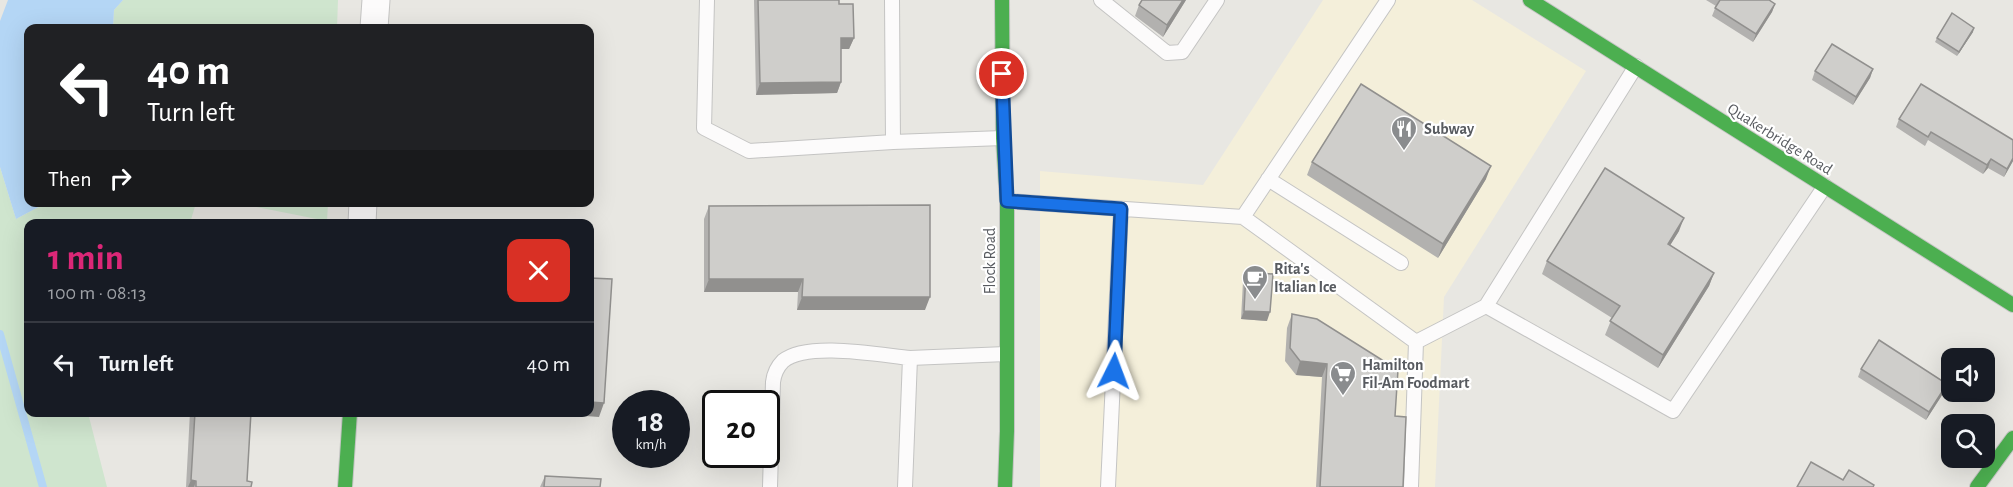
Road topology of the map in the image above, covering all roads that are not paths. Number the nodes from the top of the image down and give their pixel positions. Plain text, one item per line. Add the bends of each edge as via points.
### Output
1 (376, 0) edge
2 (707, 0) edge
3 (892, 0) edge
4 (1002, 0) edge
5 (1101, 0) edge
6 (1217, 0) edge
7 (1388, 0) edge
8 (1530, 0) edge
9 (374, 24) edge
10 (1636, 66) junction
11 (1003, 138) junction
12 (893, 142) junction
13 (1268, 179) junction
14 (1825, 186) junction
15 (1007, 201) junction
16 (1121, 209) junction
17 (1243, 217) junction
18 (1401, 264) dead end
19 (2013, 305) edge
20 (1486, 306) junction
21 (1416, 342) junction
22 (1006, 354) junction
23 (910, 358) junction
24 (350, 417) edge
25 (2013, 438) edge
26 (345, 487) edge
27 (770, 487) edge
28 (905, 487) edge
29 (1005, 487) edge
30 (1108, 487) edge
31 (1411, 487) edge
32 (1977, 487) edge

1 - 9 street
2 - 12 lane via 704,128 749,151
3 - 12 lane
4 - 11 main road, Flock Road
5 - 6 lane via 1167,53 1175,53 1182,52
7 - 13 lane
8 - 10 main road, Quakerbridge Road
10 - 14 main road, Quakerbridge Road
10 - 20 lane
11 - 12 lane
11 - 15 main road, Flock Road
13 - 17 lane
13 - 18 lane
14 - 19 main road, Quakerbridge Road
14 - 20 lane via 1672,411
15 - 16 lane
15 - 22 main road, Flock Road
16 - 17 lane
16 - 30 lane
17 - 21 lane
20 - 21 lane
21 - 31 lane
22 - 23 lane
22 - 29 main road, Flock Road
23 - 27 lane via 824,350 800,353 782,362 773,382
23 - 28 lane
24 - 26 main road
25 - 32 main road

